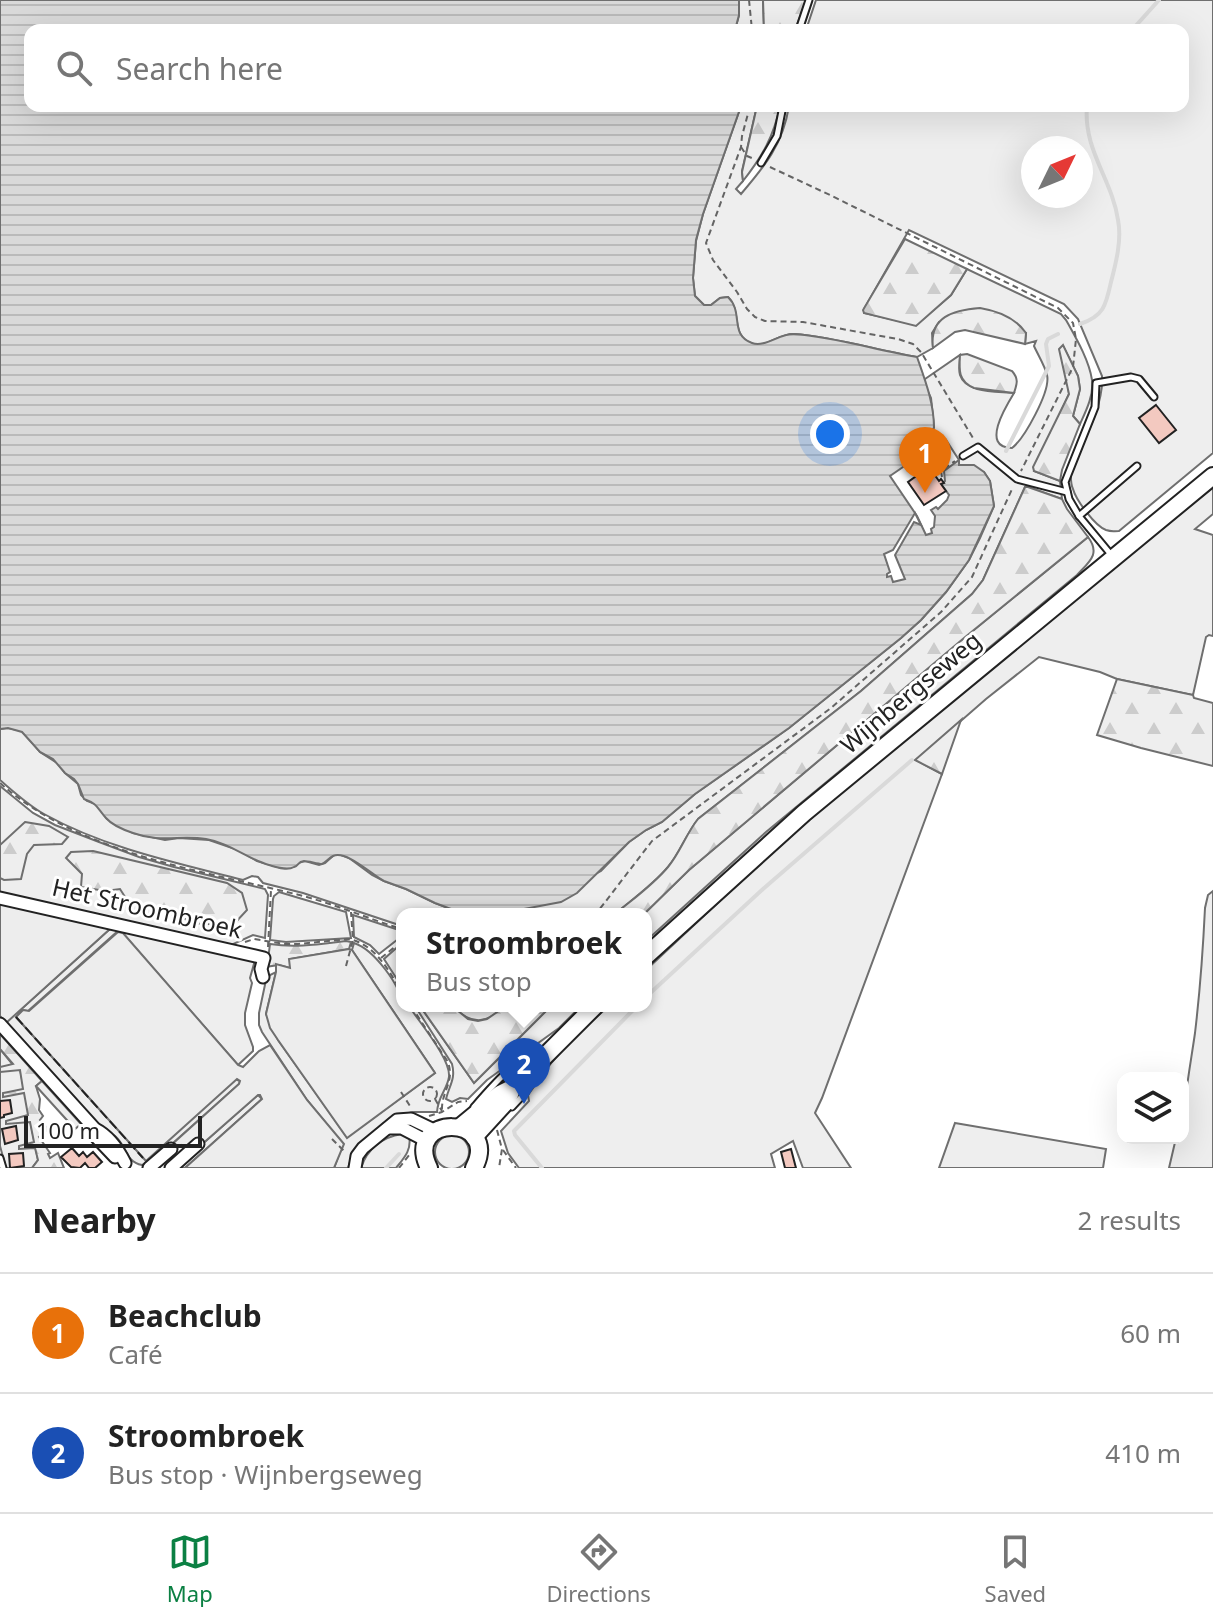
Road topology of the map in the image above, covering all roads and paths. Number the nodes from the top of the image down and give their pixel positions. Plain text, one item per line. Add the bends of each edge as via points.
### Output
1 (749, 0) edge
2 (809, 0) edge
3 (751, 24) edge
4 (801, 24) edge
5 (748, 112) edge
6 (782, 112) edge
7 (741, 147) junction
8 (761, 163) junction
9 (1154, 397) dead end
10 (978, 447) junction
11 (961, 458) joint
12 (1137, 466) dead end
13 (1213, 476) edge
14 (942, 477) dead end
15 (1017, 479) junction
16 (1067, 492) junction
17 (1079, 516) junction
18 (1114, 557) junction
19 (0, 783) edge
20 (271, 888) junction
21 (0, 898) edge
22 (601, 908) edge
23 (350, 911) junction
24 (396, 927) edge
25 (353, 940) junction
26 (268, 941) junction
27 (396, 946) edge
28 (231, 951) junction
29 (652, 951) edge
30 (264, 958) junction
31 (380, 958) junction
32 (346, 966) dead end
33 (263, 977) dead end
34 (396, 983) edge
35 (415, 1012) edge
36 (589, 1012) edge
37 (0, 1024) edge
38 (555, 1046) junction
39 (535, 1066) junction
40 (401, 1092) dead end
41 (435, 1099) dead end
42 (406, 1118) junction
43 (387, 1128) junction
44 (467, 1132) junction
45 (432, 1136) junction
46 (332, 1139) dead end
47 (198, 1144) dead end
48 (0, 1158) edge
49 (356, 1162) edge
50 (127, 1166) edge
51 (427, 1167) edge
52 (3, 1168) edge
53 (149, 1168) edge
54 (160, 1168) edge
55 (171, 1168) edge
56 (474, 1168) edge
57 (499, 1168) edge
58 (516, 1168) edge

1 - 3 path
2 - 4 lane
5 - 7 path
6 - 8 lane via 777,136
7 - 8 path
7 - 10 path via 706,243 747,309 765,321 803,322 913,344
8 - 15 path via 1058,308 1073,323 1073,367
9 - 16 lane via 1131,377 1096,383 1095,407 1065,482
10 - 11 lane
10 - 15 lane
11 - 14 path via 943,469
12 - 17 lane
13 - 18 main road, Wijnbergseweg
15 - 16 lane
15 - 22 path via 972,577 941,612 831,708 652,841
16 - 17 lane
17 - 18 lane
18 - 29 main road, Wijnbergseweg via 804,813
19 - 20 path via 36,812 95,839
20 - 23 path
20 - 26 path
21 - 28 street, Het Stroombroek
23 - 24 path
23 - 25 path
25 - 26 path
25 - 31 path
25 - 32 path
26 - 28 path via 251,939
26 - 30 path
27 - 31 path
28 - 30 street, Het Stroombroek
30 - 33 street, Het Stroombroek
31 - 34 path
35 - 41 path via 451,1072 442,1112
36 - 38 main road
37 - 50 street via 104,1133
38 - 39 main road
38 - 44 lane via 515,1065 483,1096
39 - 44 main road via 500,1094
39 - 44 lane via 525,1093 493,1126
40 - 42 path via 411,1108
42 - 43 street
42 - 45 street
43 - 45 street
43 - 49 street via 363,1148
44 - 45 main road via 452,1126
44 - 56 main road via 479,1151
45 - 51 main road
46 - 49 path
47 - 55 street
48 - 52 lane
53 - 54 street via 177,1148
57 - 58 path via 502,1149

